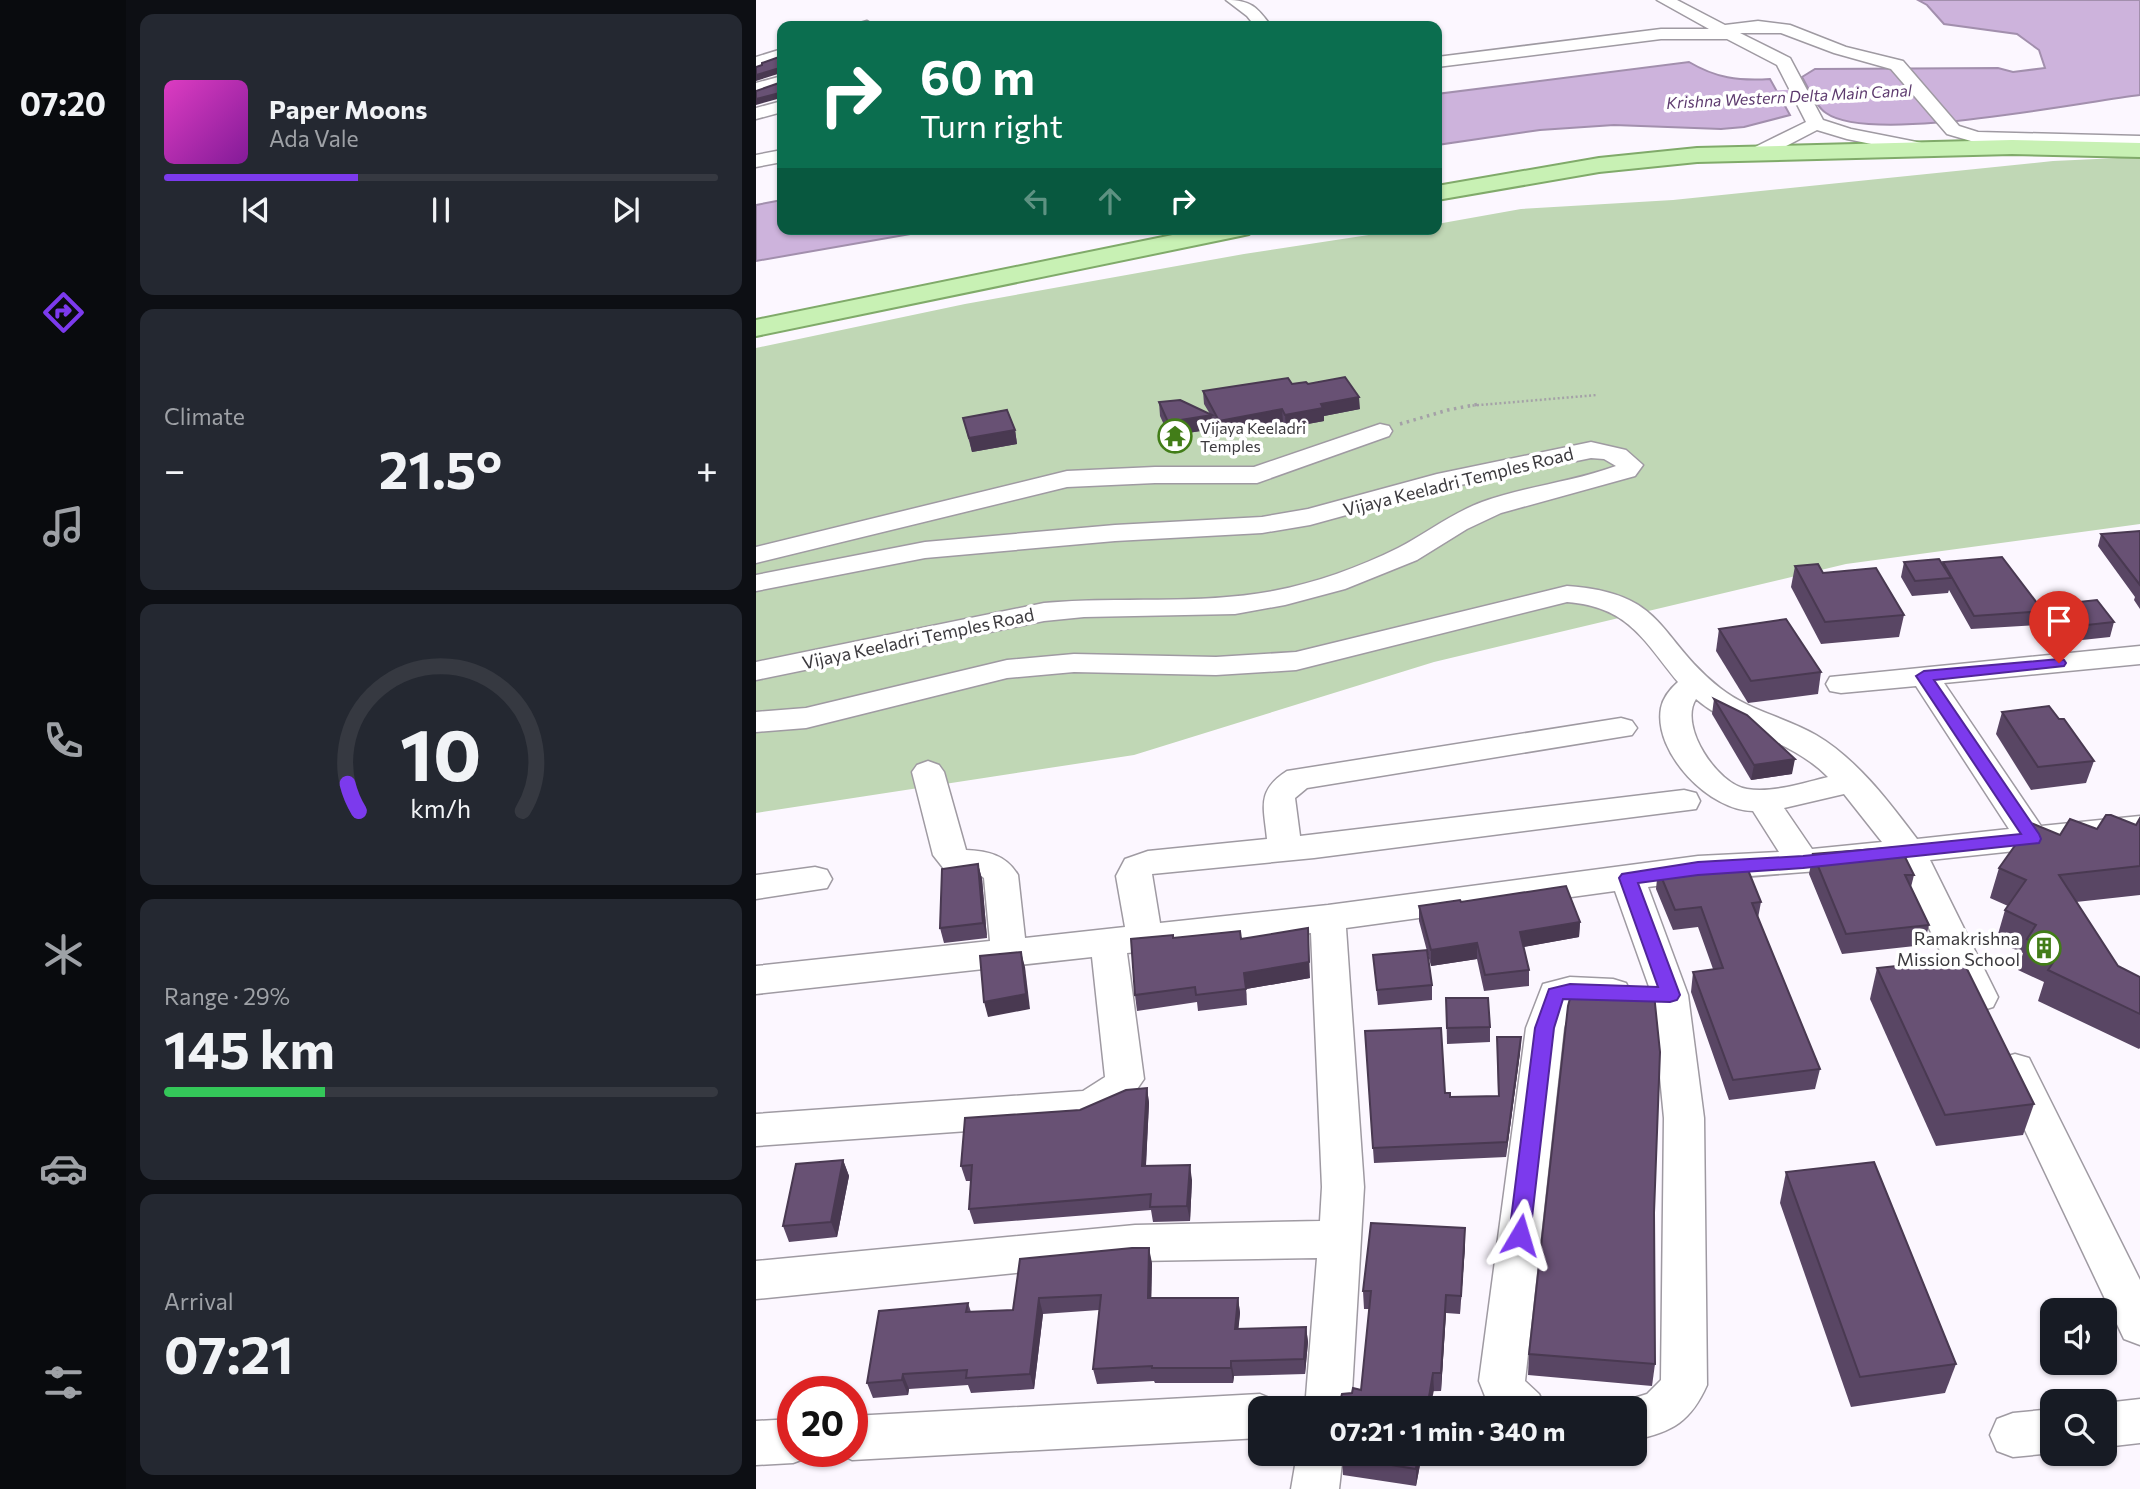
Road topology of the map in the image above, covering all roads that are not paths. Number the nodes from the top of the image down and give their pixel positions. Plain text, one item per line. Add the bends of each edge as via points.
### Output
1 (1234, 0) edge
2 (1665, 0) edge
3 (1703, 19) junction
4 (1259, 21) edge
5 (1639, 25) dead end
6 (1728, 32) junction
7 (1661, 34) junction
8 (777, 56) edge
9 (1442, 61) edge
10 (756, 62) edge
11 (777, 83) edge
12 (756, 89) edge
13 (777, 108) edge
14 (756, 114) edge
15 (1814, 122) junction
16 (2140, 142) edge
17 (1925, 149) junction
18 (2140, 150) edge
19 (1756, 154) junction
20 (777, 157) edge
21 (756, 161) edge
22 (1442, 192) edge
23 (1211, 235) edge
24 (756, 328) edge
25 (1380, 431) road end
26 (756, 555) edge
27 (756, 583) edge
28 (2140, 655) edge
29 (756, 671) edge
30 (1924, 676) junction
31 (1695, 682) junction
32 (1841, 684) dead end
33 (756, 722) edge
34 (1620, 728) dead end
35 (928, 772) dead end
36 (1851, 782) junction
37 (1762, 800) junction
38 (1685, 801) dead end
39 (2140, 827) edge
40 (2033, 839) junction
41 (1285, 849) junction
42 (1909, 852) junction
43 (1803, 862) junction
44 (1628, 878) junction
45 (815, 879) dead end
46 (756, 887) edge
47 (1328, 918) junction
48 (1127, 940) junction
49 (1009, 953) junction
50 (756, 980) edge
51 (1670, 995) junction
52 (756, 1130) edge
53 (1341, 1239) junction
54 (756, 1280) edge
55 (2140, 1325) edge
56 (1329, 1396) edge
57 (1507, 1396) edge
58 (1647, 1416) edge
59 (1248, 1417) edge
60 (2140, 1422) edge
61 (2117, 1424) edge
62 (868, 1437) edge
63 (777, 1442) edge
64 (756, 1443) edge
65 (1318, 1466) edge
66 (1314, 1489) edge

1 - 4 street
2 - 3 street
3 - 5 street
3 - 6 street
3 - 7 street
6 - 7 street
6 - 15 street via 1787,65
6 - 16 street via 1772,26 1885,60 1903,70 1953,130 1977,137
7 - 9 street
8 - 10 street
11 - 12 street
13 - 14 street
15 - 17 street via 1847,134
15 - 19 street
17 - 18 main road
17 - 19 main road
19 - 22 main road via 1599,165
20 - 21 street
23 - 24 main road
25 - 26 street via 1257,475 1067,480
27 - 29 street, Vijaya Keeladri Temples Road via 925,550 1262,525 1591,450 1608,451 1630,465 1608,478 1492,507 1407,554 1335,583 1275,600 1044,612
28 - 30 street
30 - 32 street
30 - 40 street
31 - 33 street via 1657,632 1631,611 1613,600 1567,594 1296,661 1007,668 806,718
31 - 36 street via 1743,716 1813,747
31 - 37 street via 1675,710 1682,743 1725,794
34 - 41 street via 1298,779 1284,788 1279,798
35 - 49 street via 950,855 956,861 995,866 1001,875
36 - 37 street
36 - 42 street
37 - 43 street
38 - 41 street
39 - 40 street
40 - 42 street
41 - 48 street via 1137,867
42 - 43 street
42 - 55 street
43 - 44 street
44 - 47 street
44 - 51 street
45 - 46 street
47 - 48 street
47 - 53 street via 1343,1186
48 - 49 street
48 - 52 street via 1125,1079 1118,1093 1103,1101 1083,1107
49 - 50 street
51 - 57 street via 1562,991 1552,1000 1543,1041 1502,1381
51 - 58 street via 1684,1118 1684,1385 1672,1404
53 - 54 street via 1135,1243
53 - 56 street
59 - 62 street
60 - 61 street
63 - 64 street
65 - 66 street

